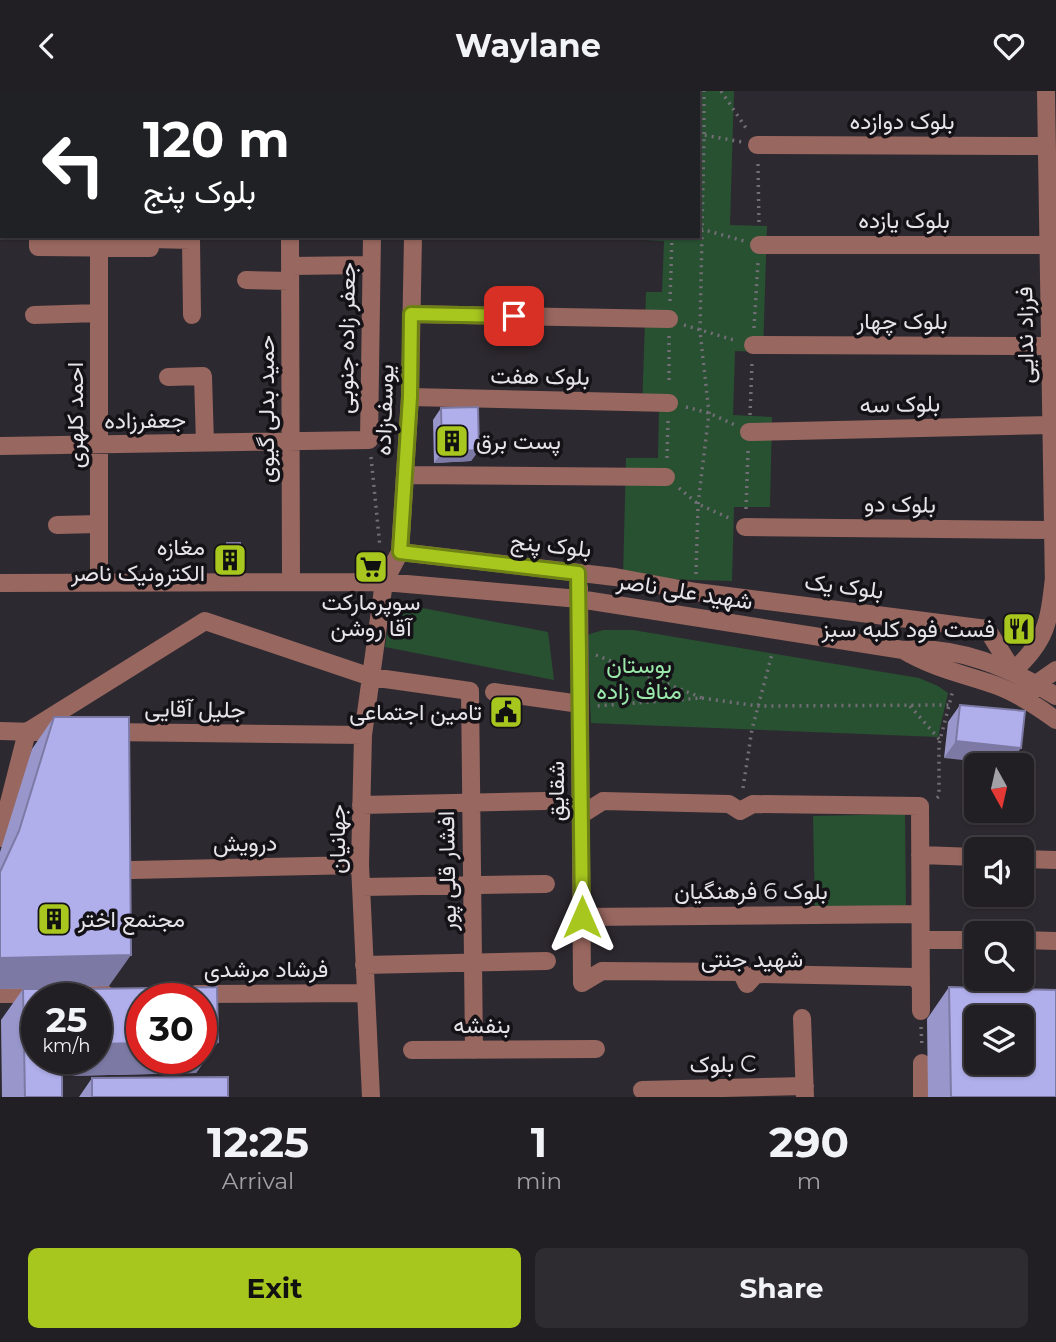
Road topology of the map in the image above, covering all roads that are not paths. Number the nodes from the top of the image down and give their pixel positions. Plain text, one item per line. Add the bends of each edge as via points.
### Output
1 (1046, 91) edge
2 (757, 145) road end
3 (1047, 146) junction
4 (38, 238) edge
5 (150, 238) edge
6 (164, 238) edge
7 (290, 238) edge
8 (372, 238) edge
9 (412, 238) edge
10 (760, 245) road end
11 (1048, 245) junction
12 (99, 247) junction
13 (372, 265) junction
14 (290, 273) junction
15 (246, 280) dead end
16 (99, 313) junction
17 (192, 314) dead end
18 (411, 314) junction
19 (34, 315) dead end
20 (669, 319) road end
21 (753, 345) road end
22 (1050, 346) junction
23 (169, 377) dead end
24 (410, 397) junction
25 (669, 403) road end
26 (1051, 425) junction
27 (749, 432) road end
28 (369, 440) joint
29 (291, 442) junction
30 (205, 443) junction
31 (99, 445) junction
32 (0, 446) edge
33 (406, 475) junction
34 (666, 477) dead end
35 (1054, 486) edge
36 (57, 524) dead end
37 (99, 524) junction
38 (746, 527) road end
39 (1053, 530) junction
40 (400, 552) junction
41 (578, 573) junction
42 (1055, 578) edge
43 (291, 581) junction
44 (99, 582) junction
45 (384, 582) junction
46 (0, 583) edge
47 (696, 592) junction
48 (579, 599) junction
49 (1056, 615) edge
50 (699, 618) junction
51 (903, 650) junction
52 (1056, 670) edge
53 (1013, 671) junction
54 (371, 677) junction
55 (494, 692) dead end
56 (1033, 693) junction
57 (1056, 696) edge
58 (580, 704) junction
59 (1056, 720) edge
60 (0, 731) edge
61 (27, 731) junction
62 (55, 732) edge
63 (83, 732) edge
64 (363, 735) junction
65 (545, 800) dead end
66 (471, 803) junction
67 (361, 805) junction
68 (581, 815) junction
69 (0, 838) edge
70 (920, 855) junction
71 (964, 857) edge
72 (1034, 859) edge
73 (1056, 860) edge
74 (360, 865) junction
75 (132, 870) edge
76 (472, 884) junction
77 (545, 884) dead end
78 (362, 887) junction
79 (920, 914) junction
80 (582, 917) junction
81 (921, 940) junction
82 (964, 940) edge
83 (1034, 940) edge
84 (1056, 941) edge
85 (547, 961) dead end
86 (473, 962) junction
87 (364, 965) junction
88 (582, 983) joint
89 (365, 993) junction
90 (0, 994) edge
91 (121, 994) edge
92 (217, 994) edge
93 (802, 1018) dead end
94 (597, 1049) dead end
95 (412, 1050) dead end
96 (474, 1050) junction
97 (922, 1063) road end
98 (642, 1090) dead end
99 (805, 1092) edge
100 (371, 1097) edge
101 (923, 1097) edge

1 - 3 street, فرزاد ندایی
2 - 3 street, بلوک دوازده
3 - 11 street, فرزاد ندایی
4 - 12 street via 38,247
5 - 12 street via 150,248
6 - 17 street via 191,240
7 - 14 street, حمید بدلی گیوی
8 - 13 street, جعفر زاده جنوبی
9 - 18 street, یوسف‌زاده
10 - 11 street, بلوک یازده
11 - 22 street, فرزاد ندایی
12 - 16 street, احمد کلهری
13 - 14 street
13 - 28 street, جعفر زاده جنوبی
14 - 15 street
14 - 29 street, حمید بدلی گیوی
16 - 19 street
16 - 31 street, احمد کلهری
18 - 20 street
18 - 24 street, یوسف‌زاده
21 - 22 street, بلوک چهار
22 - 26 street, فرزاد ندایی
23 - 30 street via 202,376
24 - 25 street, بلوک هفت
24 - 33 street, یوسف‌زاده
26 - 27 street, بلوک سه
26 - 35 street, فرزاد ندایی
28 - 29 street, جعفرزاده
29 - 30 street, جعفرزاده
29 - 43 street, حمید بدلی گیوی
30 - 31 street, جعفرزاده
31 - 32 street, جعفرزاده
31 - 37 street, احمد کلهری
33 - 34 street
33 - 40 street, یوسف‌زاده
35 - 39 street, فرزاد ندایی
36 - 37 street
37 - 44 street, احمد کلهری
38 - 39 street, بلوک دو
39 - 42 street, فرزاد ندایی
40 - 41 street, بلوک پنج
40 - 45 street, یوسف‌زاده
41 - 47 street, بلوک پنج
41 - 48 street, شقایق
42 - 49 street
42 - 53 street via 1046,630 1038,646
43 - 44 street, شهید علی ناصر
43 - 45 street, شهید علی ناصر
44 - 46 street, شهید علی ناصر
45 - 48 street, شهید علی ناصر
45 - 54 street, جهانیان
47 - 50 street
47 - 53 street, بلوک یک via 987,629
48 - 50 street, شهید علی ناصر
48 - 58 street, شقایق
50 - 51 street, شهید علی ناصر
51 - 53 street, شهید علی ناصر via 947,650
51 - 56 street, شهید علی ناصر via 928,665
52 - 56 street
53 - 56 street, شهید علی ناصر
54 - 61 street via 205,621
54 - 64 street, جهانیان
54 - 66 street, افشار قلی پور via 470,691
55 - 58 street
56 - 57 street, شهید علی ناصر
56 - 59 street, شهید علی ناصر
58 - 68 street, شقایق
60 - 61 street
61 - 62 street
61 - 69 street
63 - 64 street, جلیل آقایی
64 - 67 street, جهانیان
65 - 66 street
66 - 67 street
66 - 76 street, افشار قلی پور
67 - 74 street, جهانیان
68 - 70 street via 603,801 729,804 740,811 753,804 919,806
68 - 80 street, شقایق
70 - 71 street
70 - 79 street
72 - 73 street
74 - 75 street, درویش
74 - 78 street, جهانیان
76 - 77 street
76 - 78 street
76 - 86 street, افشار قلی پور
78 - 87 street, جهانیان
79 - 80 street, بلوک 6 فرهنگیان
79 - 81 street
80 - 88 street, شقایق
81 - 82 street
81 - 88 street, شهید جنتی via 927,1002 747,984
83 - 84 street
85 - 86 street
86 - 87 street
86 - 96 street, افشار قلی پور
87 - 89 street, جهانیان
89 - 92 street, فرشاد مرشدی
89 - 100 street, جهانیان
90 - 91 street
93 - 99 street
94 - 96 street, بنفشه
95 - 96 street, بنفشه
97 - 101 street
98 - 99 street, بلوک C

